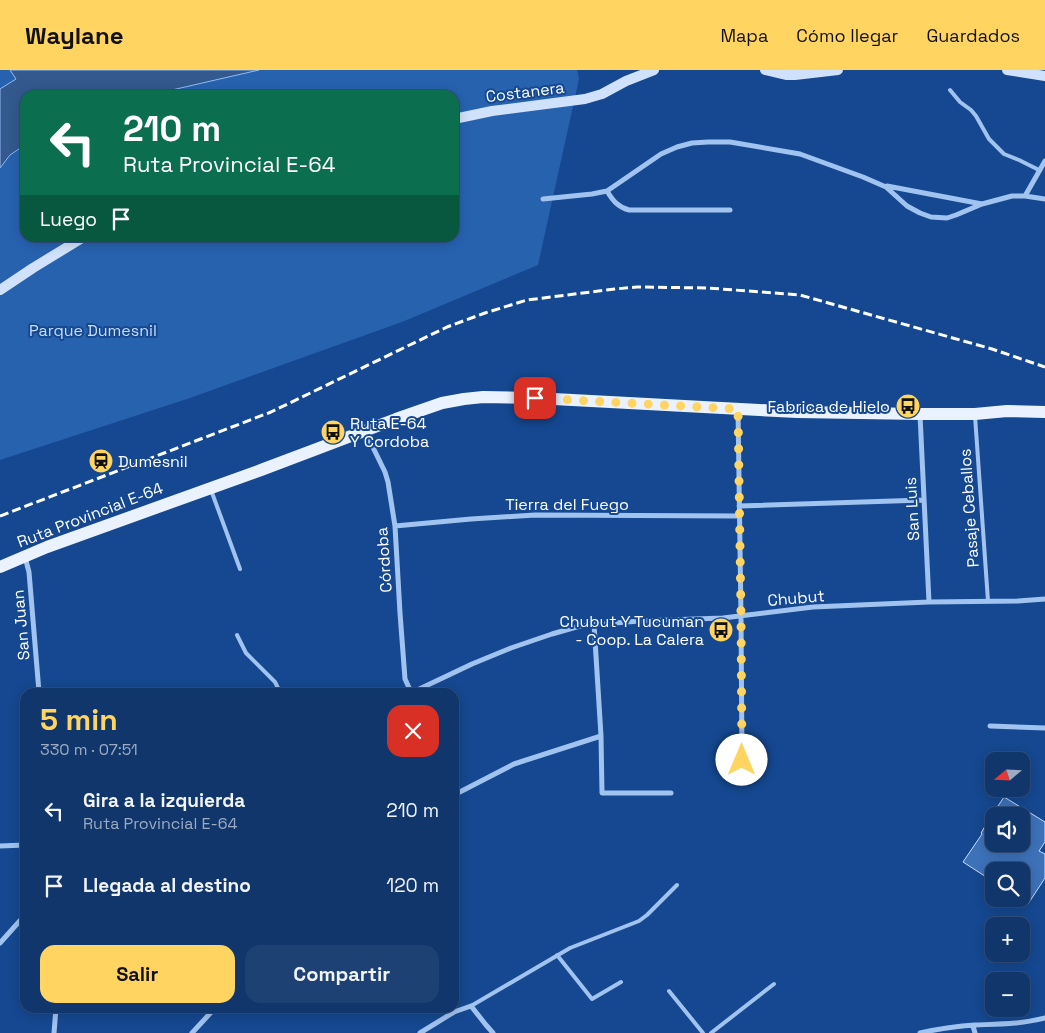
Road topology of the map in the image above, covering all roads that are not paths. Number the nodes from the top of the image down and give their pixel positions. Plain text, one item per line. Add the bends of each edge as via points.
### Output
1 (654, 70) edge
2 (765, 70) edge
3 (838, 70) edge
4 (1007, 70) edge
5 (1045, 76) edge
6 (950, 90) dead end
7 (459, 118) edge
8 (1045, 160) edge
9 (1039, 170) junction
10 (882, 186) junction
11 (608, 191) junction
12 (1025, 196) junction
13 (543, 199) dead end
14 (1045, 199) edge
15 (982, 204) junction
16 (730, 210) dead end
17 (75, 242) edge
18 (0, 290) edge
19 (738, 409) junction
20 (1045, 412) edge
21 (920, 414) junction
22 (975, 414) junction
23 (365, 431) junction
24 (210, 488) junction
25 (924, 500) junction
26 (739, 506) junction
27 (739, 516) junction
28 (395, 526) junction
29 (25, 556) junction
30 (0, 567) edge
31 (240, 569) dead end
32 (1045, 599) edge
33 (988, 601) junction
34 (929, 602) junction
35 (741, 616) junction
36 (594, 624) junction
37 (238, 635) dead end
38 (39, 688) edge
39 (278, 688) edge
40 (410, 688) edge
41 (421, 688) edge
42 (990, 726) dead end
43 (1045, 728) edge
44 (600, 736) junction
45 (742, 760) dead end
46 (459, 792) edge
47 (672, 793) dead end
48 (20, 845) edge
49 (0, 846) edge
50 (677, 885) dead end
51 (20, 921) edge
52 (0, 943) edge
53 (557, 955) junction
54 (621, 982) dead end
55 (774, 984) dead end
56 (668, 991) dead end
57 (471, 1006) junction
58 (459, 1010) edge
59 (56, 1013) edge
60 (210, 1013) edge
61 (452, 1013) edge
62 (1045, 1018) edge
63 (973, 1026) junction
64 (54, 1033) edge
65 (192, 1033) edge
66 (420, 1033) edge
67 (494, 1033) edge
68 (703, 1033) edge
69 (711, 1033) edge
70 (920, 1033) edge
71 (975, 1033) edge

1 - 7 street, Costanera via 585,100
2 - 3 street via 786,75
4 - 5 street
6 - 9 lane via 971,110 989,139 1004,154
8 - 9 street
9 - 12 street
10 - 11 street via 785,150 708,142 692,143 661,154
10 - 15 street
10 - 15 street via 907,206 931,217 956,216
11 - 13 street
11 - 16 street via 614,202 629,210
12 - 14 street
12 - 15 street
17 - 18 street
19 - 21 main road, Ruta Provincial E-64
19 - 23 main road, Ruta Provincial E-64 via 483,397 442,403
19 - 26 street
20 - 22 main road, Ruta Provincial E-64
21 - 22 main road, Ruta Provincial E-64
21 - 25 street, San Luis
22 - 33 lane, Pasaje Ceballos
23 - 24 main road, Ruta Provincial E-64
23 - 28 street, Córdoba via 385,472
24 - 29 main road, Ruta Provincial E-64
24 - 31 lane
25 - 26 street
25 - 34 street, San Luis
26 - 27 street
27 - 28 street, Tierra del Fuego via 535,515
27 - 35 street
28 - 40 street, Córdoba via 405,678
29 - 30 main road, Ruta Provincial E-64
29 - 38 street, San Juan
32 - 33 street, Chubut
33 - 34 street, Chubut
34 - 35 street, Chubut via 813,608
35 - 36 street, Chubut
35 - 45 street
36 - 41 street, Chubut via 511,648
36 - 44 street
37 - 39 lane via 246,653
42 - 43 street
44 - 46 street via 514,764
44 - 47 street via 602,793
48 - 49 street
50 - 53 lane via 639,921
51 - 52 street
53 - 54 lane via 592,998
53 - 57 lane
55 - 69 lane
56 - 68 lane
57 - 58 street
57 - 67 street
59 - 64 street
60 - 65 street
61 - 66 street
62 - 63 street
63 - 70 street
63 - 71 street

